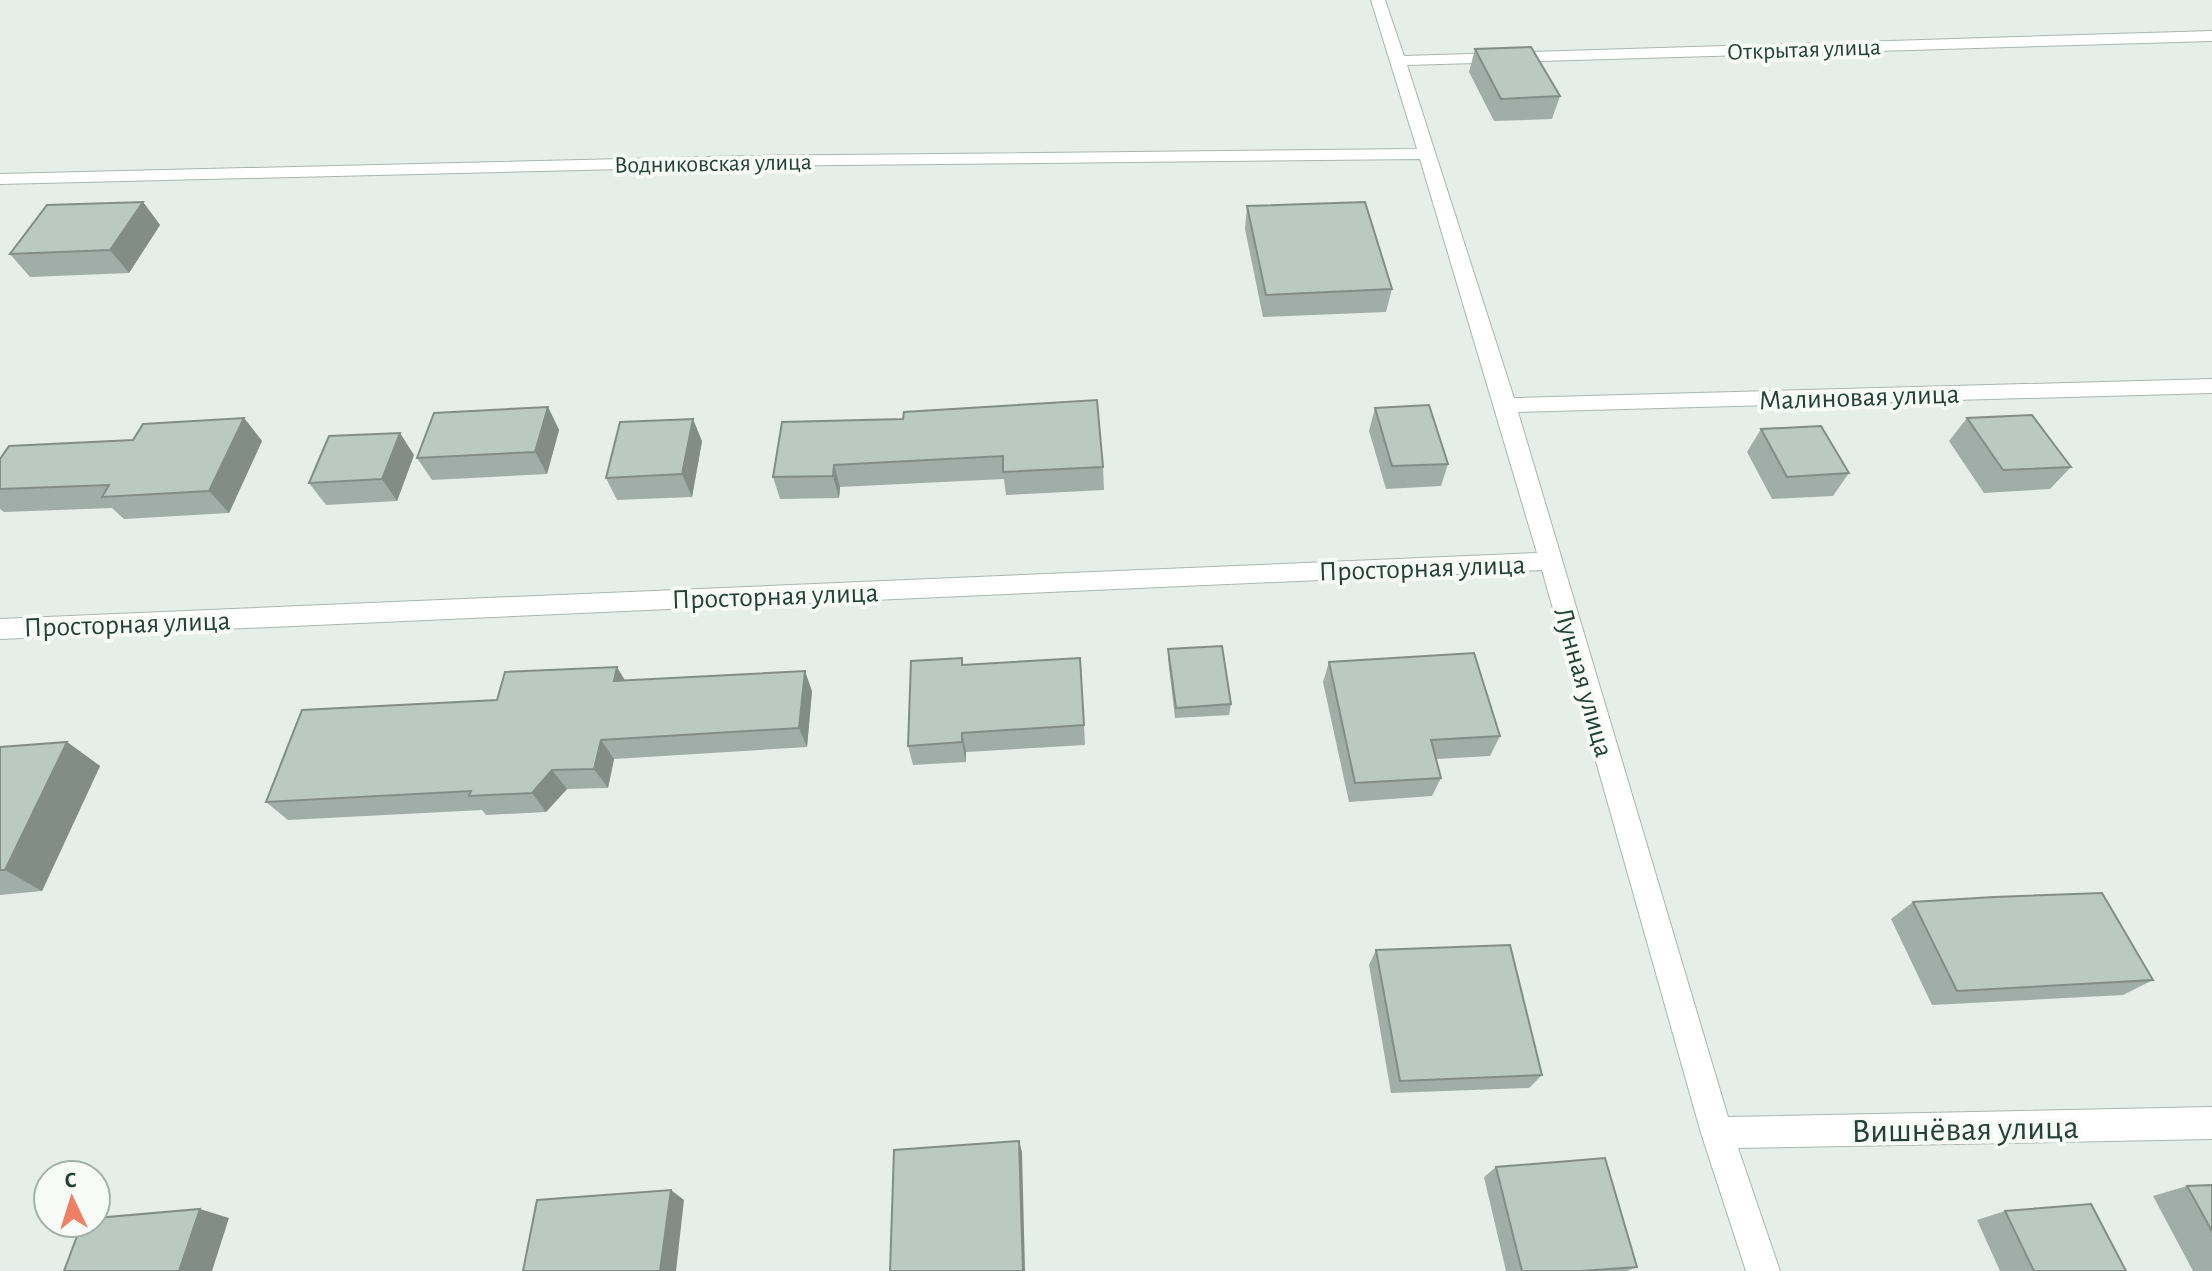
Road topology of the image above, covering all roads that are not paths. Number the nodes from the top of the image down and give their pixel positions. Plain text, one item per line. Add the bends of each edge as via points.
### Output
1 (1378, 0) edge
2 (2212, 36) edge
3 (1396, 61) junction
4 (1425, 154) junction
5 (0, 179) edge
6 (2212, 386) edge
7 (1506, 405) junction
8 (1549, 561) junction
9 (0, 629) edge
10 (2212, 1123) edge
11 (1717, 1133) junction
12 (1763, 1271) edge

1 - 3 street, Лунная улица
2 - 3 street, Открытая улица
3 - 4 street, Лунная улица
4 - 5 street, Водниковская улица via 749,161
4 - 7 street, Лунная улица
6 - 7 street, Малиновая улица
7 - 8 street, Лунная улица
8 - 9 street, Просторная улица
8 - 11 street, Лунная улица
10 - 11 street, Вишнёвая улица
11 - 12 street, Лунная улица

